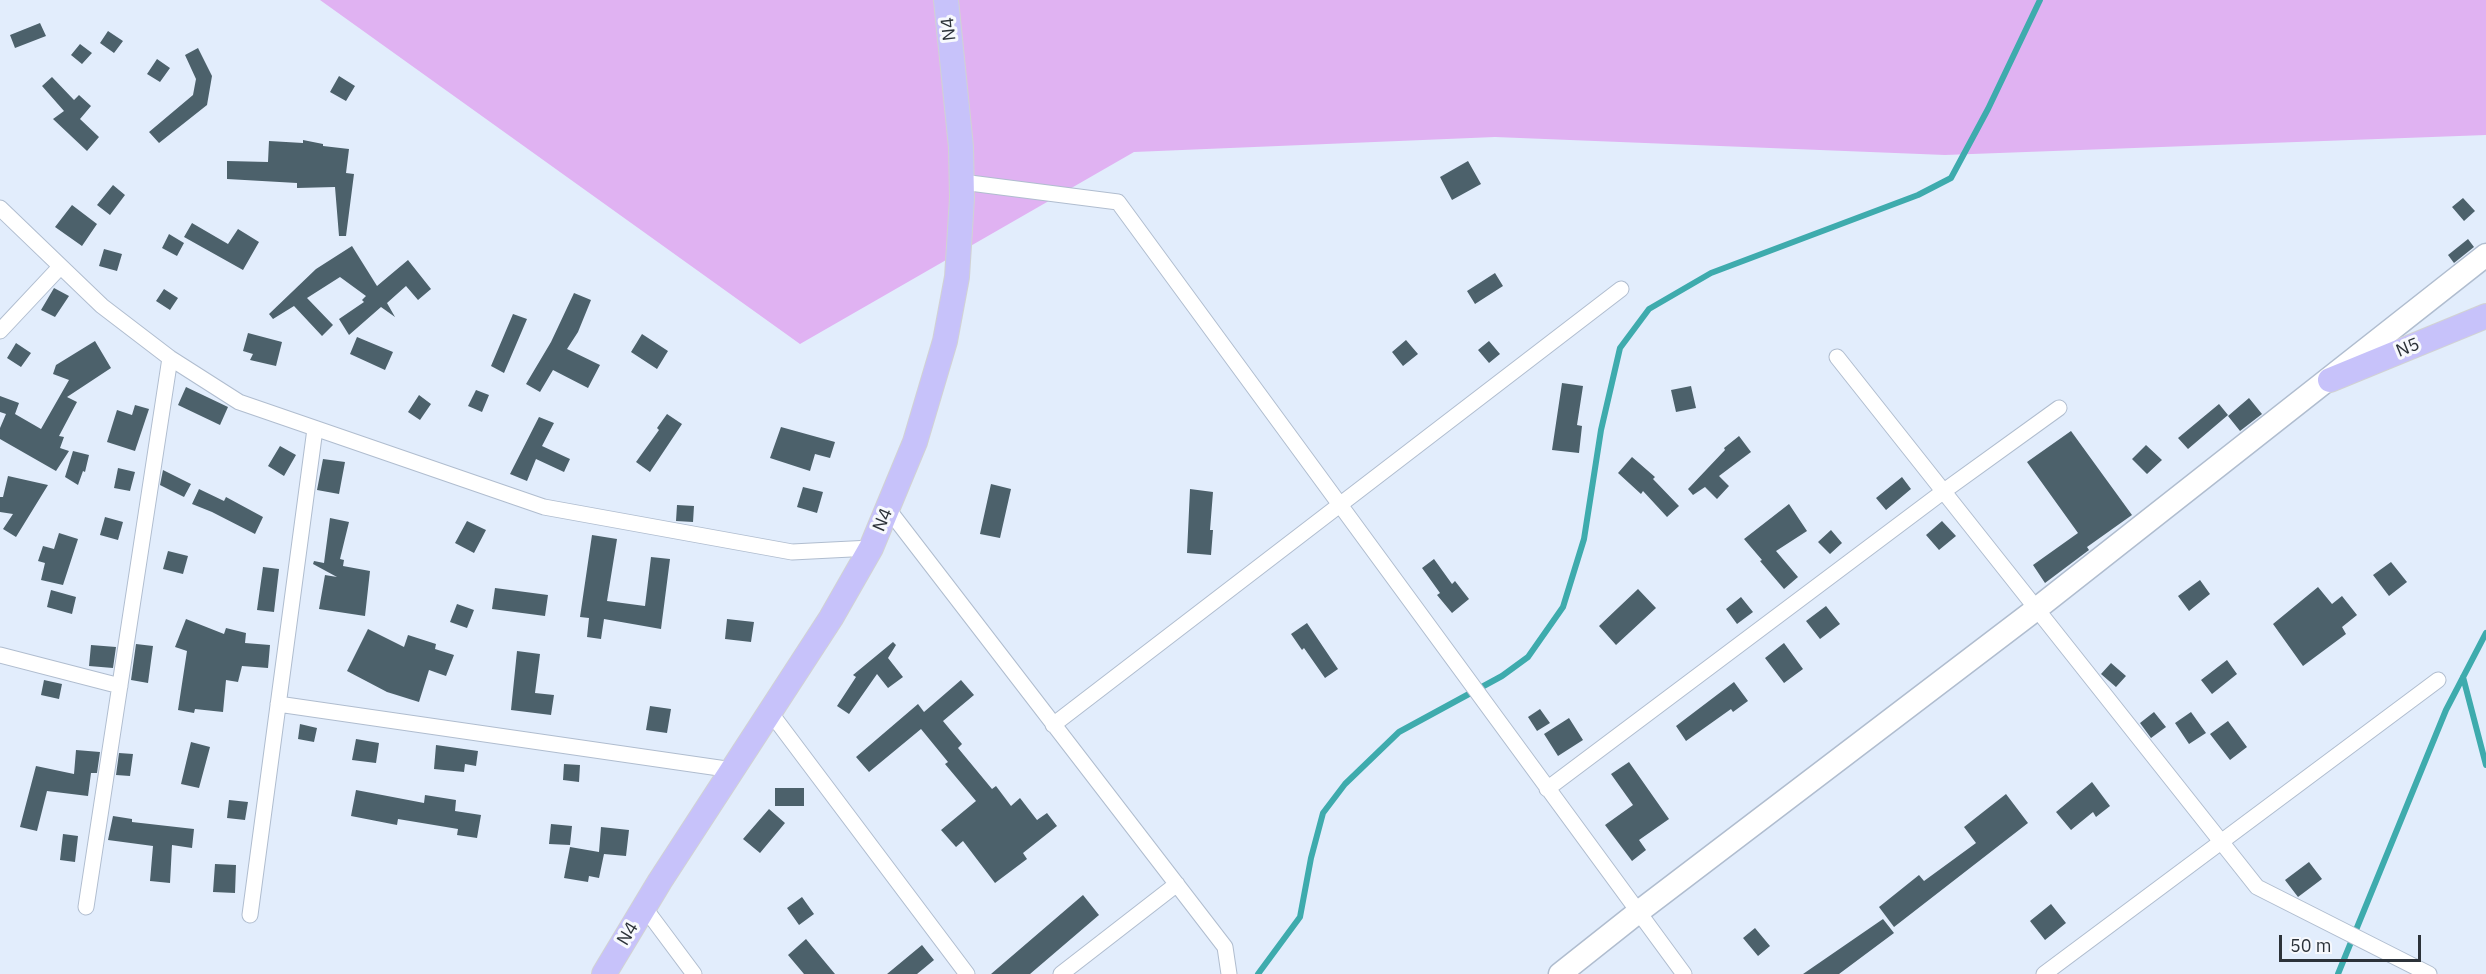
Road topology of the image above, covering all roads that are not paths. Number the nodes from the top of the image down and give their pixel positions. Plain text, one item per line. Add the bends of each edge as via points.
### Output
1 (946, 0) edge
2 (962, 182) junction
3 (0, 208) edge
4 (2486, 255) edge
5 (60, 267) junction
6 (1621, 289) dead end
7 (2486, 316) edge
8 (0, 331) edge
9 (1837, 357) dead end
10 (171, 358) junction
11 (2330, 380) junction
12 (2059, 408) dead end
13 (315, 429) junction
14 (1944, 491) junction
15 (1339, 504) junction
16 (888, 509) junction
17 (871, 548) junction
18 (2035, 610) junction
19 (0, 655) edge
20 (2438, 680) dead end
21 (120, 686) junction
22 (278, 704) junction
23 (770, 712) junction
24 (1053, 725) junction
25 (733, 770) junction
26 (1547, 789) junction
27 (2222, 842) junction
28 (1177, 884) junction
29 (644, 906) junction
30 (86, 907) dead end
31 (1637, 913) junction
32 (250, 915) dead end
33 (604, 974) edge
34 (694, 974) edge
35 (967, 974) edge
36 (1061, 974) edge
37 (1229, 974) edge
38 (1560, 974) edge
39 (1684, 974) edge
40 (2044, 974) edge
41 (2429, 974) edge

1 - 2 main road, N4
2 - 15 street via 1118,202
2 - 16 main road, N4 via 957,277 945,341 915,442
3 - 5 street
4 - 11 main road
5 - 8 street
5 - 10 street via 102,306
6 - 15 street
7 - 11 main road, N5
9 - 14 street
10 - 13 street via 239,402
10 - 21 street
11 - 18 main road
12 - 14 street
13 - 17 street via 544,507 792,552
13 - 22 street
14 - 18 street
14 - 26 street
15 - 24 street
15 - 26 street
16 - 17 main road, N4
16 - 24 street
17 - 23 main road, N4
18 - 27 street
18 - 31 main road
19 - 21 street
20 - 27 street
21 - 30 street
22 - 25 street
22 - 32 street
23 - 25 main road, N4
23 - 35 street
24 - 28 street
25 - 29 main road, N4
26 - 31 street
27 - 40 street
27 - 41 street via 2257,887
28 - 36 street
28 - 37 street via 1225,947
29 - 33 main road, N4
29 - 34 street
31 - 38 main road
31 - 39 street

